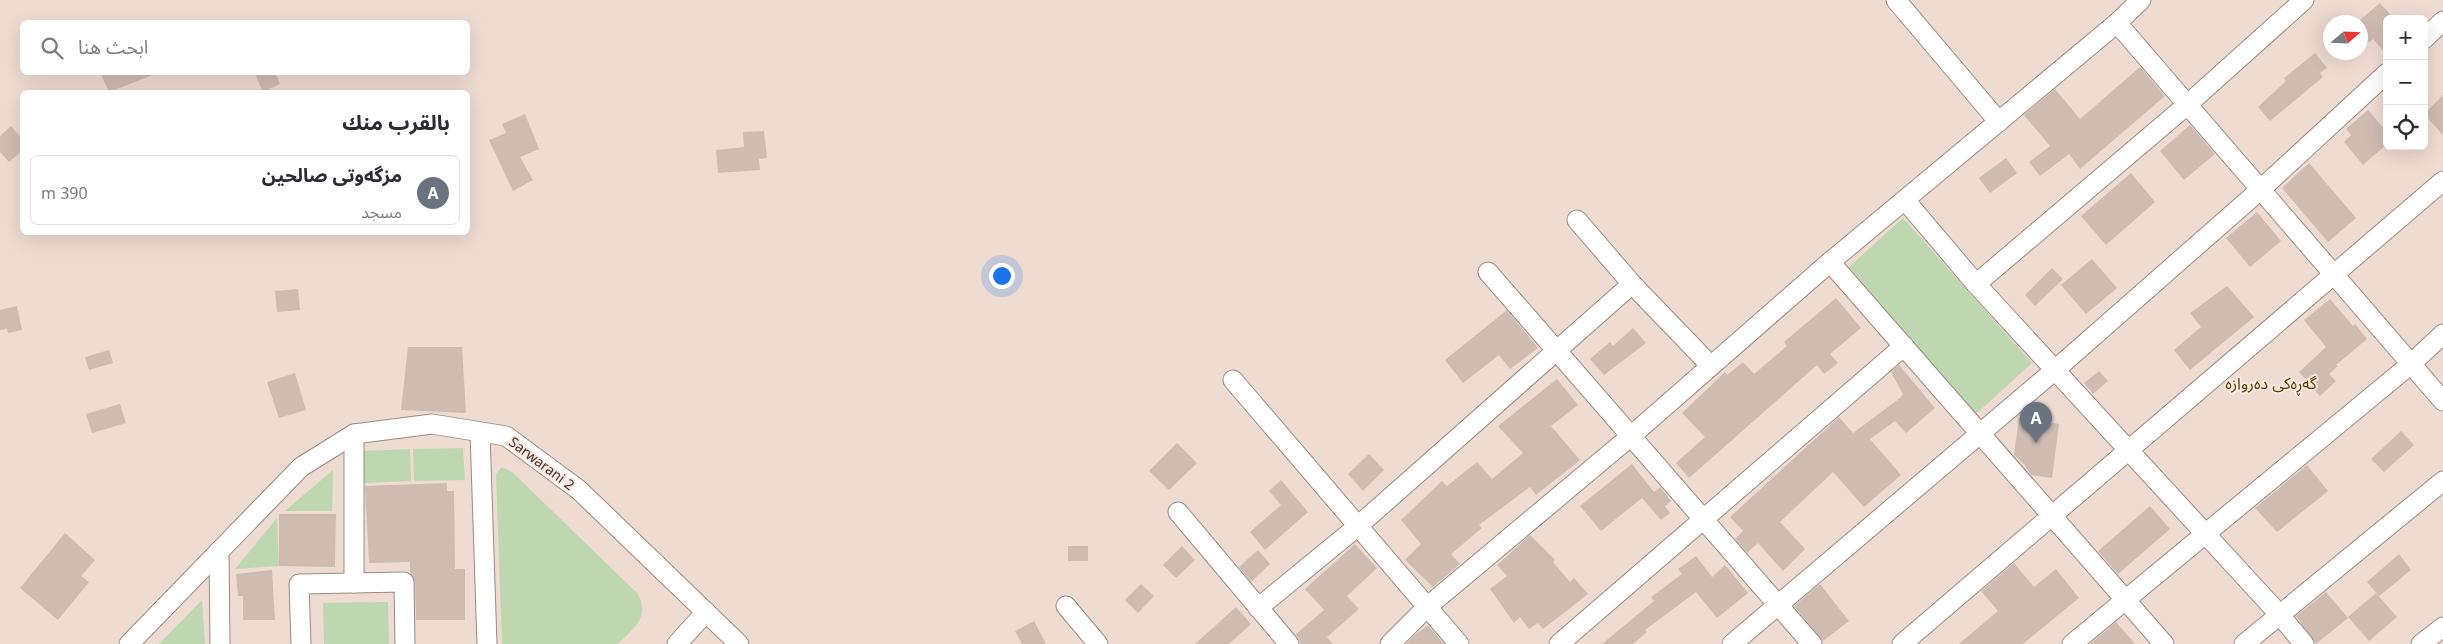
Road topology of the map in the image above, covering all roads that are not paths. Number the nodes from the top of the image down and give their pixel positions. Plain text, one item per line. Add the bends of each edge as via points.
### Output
1 (1896, 0) edge
2 (2141, 0) edge
3 (2304, 0) edge
4 (2443, 22) edge
5 (2117, 23) junction
6 (2428, 35) edge
7 (2383, 77) edge
8 (2187, 106) junction
9 (1999, 122) junction
10 (2443, 181) edge
11 (2260, 190) junction
12 (1905, 200) junction
13 (1577, 220) dead end
14 (1830, 262) junction
15 (1488, 272) dead end
16 (2333, 275) junction
17 (1632, 284) junction
18 (1976, 284) junction
19 (2443, 334) edge
20 (1904, 346) junction
21 (1557, 351) junction
22 (2411, 364) junction
23 (1711, 366) junction
24 (2054, 370) junction
25 (1233, 380) dead end
26 (2443, 401) edge
27 (480, 432) junction
28 (1980, 432) junction
29 (354, 434) junction
30 (1631, 436) junction
31 (2129, 450) junction
32 (2443, 481) edge
33 (1178, 512) dead end
34 (2052, 515) junction
35 (1704, 520) junction
36 (1358, 526) junction
37 (2205, 533) junction
38 (219, 551) junction
39 (354, 583) junction
40 (2126, 600) junction
41 (1066, 606) dead end
42 (1778, 606) junction
43 (1427, 607) junction
44 (1258, 608) junction
45 (706, 612) junction
46 (2279, 614) junction
47 (2443, 627) edge
48 (129, 644) edge
49 (220, 644) edge
50 (301, 644) edge
51 (405, 644) edge
52 (487, 644) edge
53 (677, 644) edge
54 (739, 644) edge
55 (1098, 644) edge
56 (1289, 644) edge
57 (1390, 644) edge
58 (1459, 644) edge
59 (1559, 644) edge
60 (1732, 644) edge
61 (1812, 644) edge
62 (1902, 644) edge
63 (2072, 644) edge
64 (2164, 644) edge
65 (2244, 644) edge
66 (2304, 644) edge
67 (2421, 644) edge

1 - 9 street
2 - 5 street
3 - 8 street
4 - 6 street
5 - 8 street
5 - 9 street
7 - 11 street
8 - 11 street
8 - 18 street
9 - 12 street
10 - 16 street
11 - 16 street
11 - 24 street
12 - 14 street
12 - 18 street
13 - 17 street
14 - 20 street
14 - 23 street
15 - 21 street
16 - 22 street
16 - 31 street
17 - 21 street
17 - 23 street
18 - 24 street
19 - 22 street
20 - 28 street
20 - 35 street
21 - 30 street
21 - 36 street
22 - 26 street
22 - 37 street
23 - 30 street
24 - 28 street
24 - 31 street
25 - 36 street
27 - 29 street, Sarwarani 2 via 432,424
27 - 45 street, Sarwarani 2 via 506,436 579,490
27 - 52 street
28 - 34 street
28 - 42 street
29 - 38 street, Sarwarani 2 via 301,467
29 - 39 street
30 - 35 street
30 - 43 street
31 - 34 street
31 - 37 street
32 - 46 street
33 - 44 street
34 - 40 street
34 - 62 street
35 - 42 street
35 - 59 street
36 - 43 street
36 - 44 street
37 - 40 street
37 - 46 street
38 - 48 street, Sarwarani 2
38 - 49 street
39 - 50 street via 299,584
39 - 51 street via 404,582
40 - 63 street
40 - 64 street
41 - 55 street
42 - 60 street
42 - 61 street
43 - 57 street
43 - 58 street
44 - 56 street
45 - 53 street
45 - 54 street, Sarwarani 2
46 - 65 street
46 - 66 street
47 - 67 street

